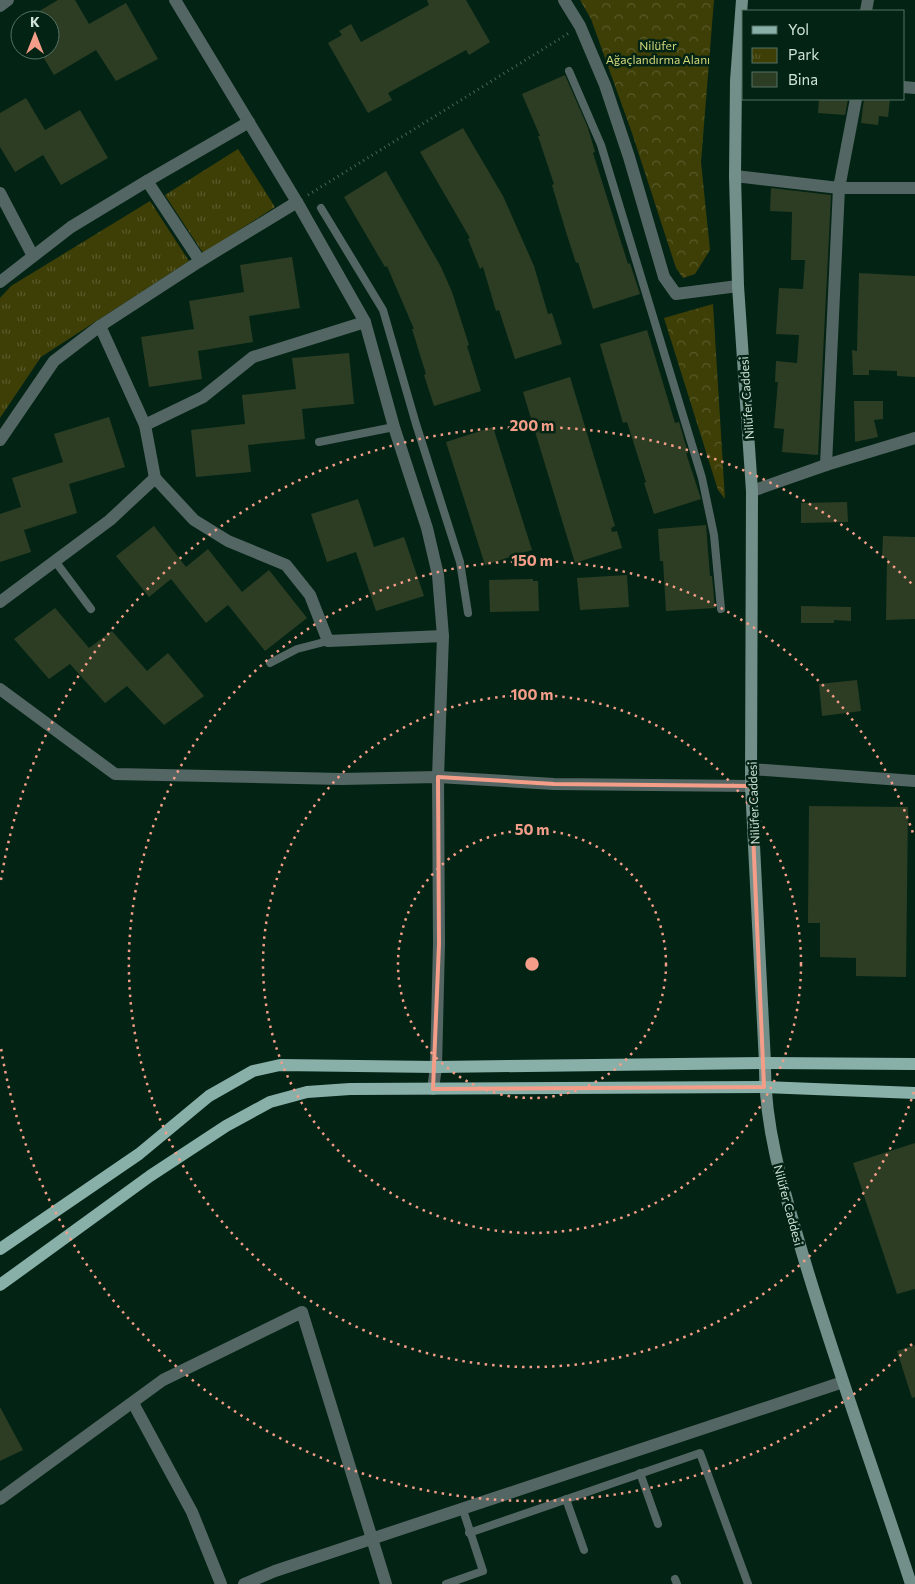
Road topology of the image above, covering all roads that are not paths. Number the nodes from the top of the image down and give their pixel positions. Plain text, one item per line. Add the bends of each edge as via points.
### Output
1 (8, 0) edge
2 (175, 0) edge
3 (564, 0) edge
4 (742, 0) edge
5 (0, 6) edge
6 (570, 71) dead end
7 (856, 100) edge
8 (249, 122) junction
9 (735, 176) junction
10 (146, 181) junction
11 (839, 188) junction
12 (915, 188) edge
13 (0, 192) edge
14 (297, 202) junction
15 (321, 208) dead end
16 (33, 256) junction
17 (200, 261) junction
18 (0, 282) edge
19 (738, 286) junction
20 (366, 322) junction
21 (100, 326) junction
22 (145, 425) junction
23 (394, 427) junction
24 (915, 438) edge
25 (0, 440) edge
26 (319, 442) dead end
27 (826, 465) junction
28 (156, 478) junction
29 (752, 491) junction
30 (55, 561) junction
31 (0, 602) edge
32 (91, 609) dead end
33 (721, 609) dead end
34 (468, 614) dead end
35 (443, 636) junction
36 (328, 641) junction
37 (270, 663) dead end
38 (0, 690) edge
39 (751, 769) junction
40 (438, 776) junction
41 (915, 781) edge
42 (751, 786) junction
43 (765, 1063) junction
44 (915, 1064) edge
45 (436, 1067) junction
46 (764, 1087) junction
47 (433, 1089) junction
48 (915, 1093) edge
49 (0, 1249) edge
50 (0, 1285) edge
51 (843, 1382) junction
52 (133, 1403) junction
53 (640, 1473) junction
54 (0, 1499) edge
55 (566, 1499) junction
56 (462, 1510) junction
57 (658, 1524) dead end
58 (470, 1533) junction
59 (371, 1540) junction
60 (584, 1550) dead end
61 (221, 1584) edge
62 (244, 1584) edge
63 (386, 1584) edge
64 (446, 1584) edge
65 (748, 1584) edge
66 (911, 1584) edge

1 - 5 street
2 - 8 street
3 - 19 street via 580,26 605,85 664,277 676,294
4 - 9 street, Nilüfer Caddesi via 736,81
6 - 33 lane via 601,145 702,478 714,535
7 - 11 street
8 - 10 street
8 - 14 street
9 - 11 street
9 - 19 street, Nilüfer Caddesi
10 - 16 street via 71,227
10 - 17 street
11 - 12 street
11 - 27 street
13 - 16 street
14 - 17 street
14 - 20 street
15 - 34 lane via 383,310 460,562
16 - 18 street
17 - 21 street
19 - 29 street, Nilüfer Caddesi
20 - 22 street via 254,357 204,397
20 - 23 street
21 - 22 street
21 - 25 street via 54,361
22 - 28 street
23 - 26 lane
23 - 35 street via 428,528 438,575
24 - 27 street
27 - 29 street
28 - 30 street via 110,520
28 - 36 street via 194,520 228,541 286,564 310,595
29 - 39 street, Nilüfer Caddesi
30 - 31 street
30 - 32 lane
35 - 36 street
35 - 40 street
36 - 37 lane via 297,649
38 - 40 street via 115,774 341,779
39 - 41 street
39 - 42 street, Nilüfer Caddesi
40 - 42 street via 554,784
40 - 45 street via 440,944
42 - 43 street, Nilüfer Caddesi
43 - 44 main road
43 - 45 main road
43 - 46 street, Nilüfer Caddesi
45 - 47 street
45 - 49 main road via 280,1065 253,1071 209,1096 139,1154
46 - 47 main road
46 - 48 main road
46 - 51 street, Nilüfer Caddesi via 780,1174
47 - 50 main road via 307,1092 270,1102 226,1126 150,1176
51 - 56 street
51 - 66 street, Nilüfer Caddesi
52 - 54 street
52 - 59 street via 163,1380 302,1312
52 - 61 street via 192,1512
53 - 55 lane
53 - 57 lane
53 - 65 lane via 700,1453
55 - 58 lane
55 - 60 lane
56 - 58 lane
56 - 59 street
58 - 64 lane via 483,1571
59 - 62 street
59 - 63 street

